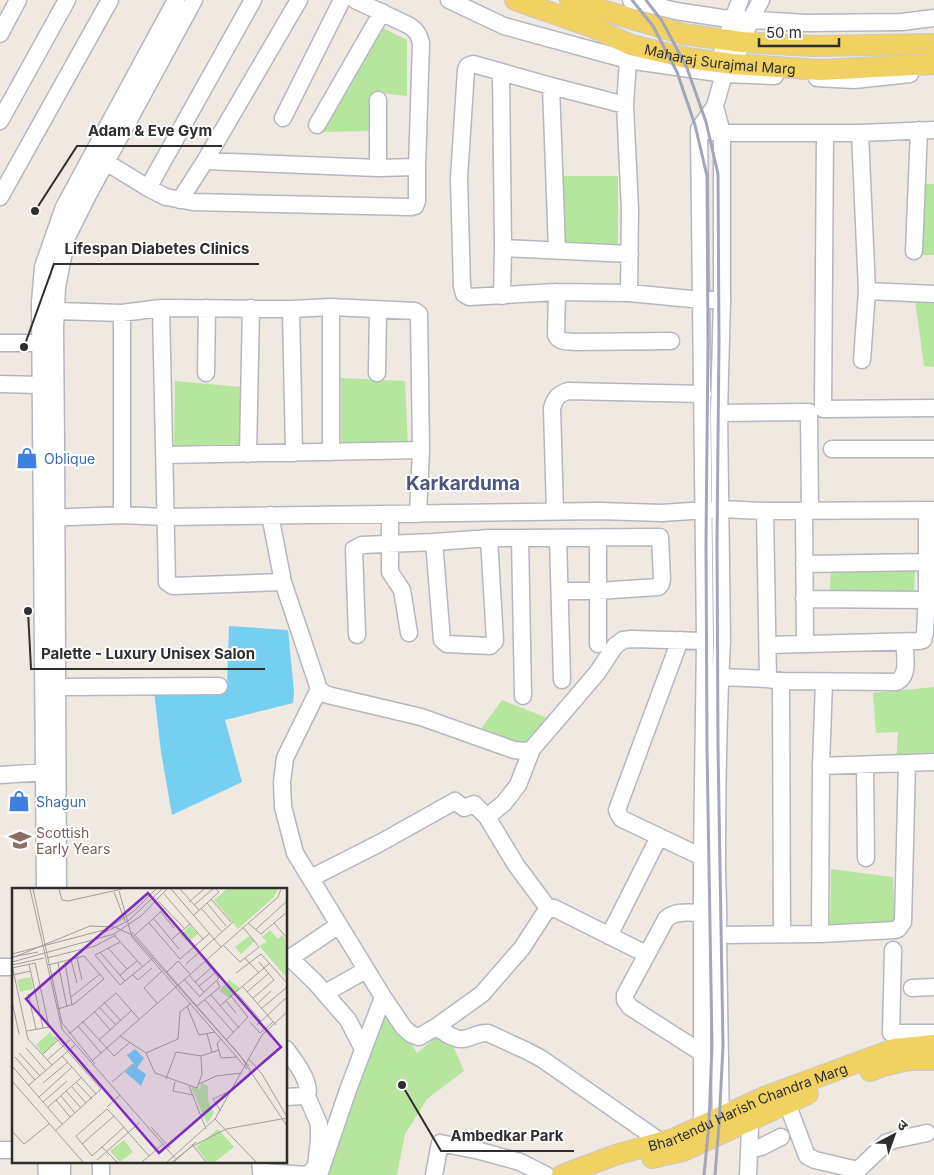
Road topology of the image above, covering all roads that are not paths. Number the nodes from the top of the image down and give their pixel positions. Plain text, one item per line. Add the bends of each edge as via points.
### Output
1 (18, 0) edge
2 (67, 0) edge
3 (110, 0) edge
4 (176, 0) edge
5 (194, 0) edge
6 (253, 0) edge
7 (299, 0) edge
8 (342, 0) edge
9 (354, 0) edge
10 (449, 0) edge
11 (515, 0) edge
12 (570, 0) edge
13 (631, 0) edge
14 (740, 0) edge
15 (761, 0) edge
16 (382, 12) junction
17 (734, 18) junction
18 (934, 18) edge
19 (751, 19) junction
20 (0, 34) edge
21 (734, 40) junction
22 (934, 44) edge
23 (628, 60) junction
24 (934, 64) edge
25 (725, 67) junction
26 (501, 72) junction
27 (934, 72) edge
28 (551, 86) junction
29 (378, 100) dead end
30 (625, 105) junction
31 (716, 106) junction
32 (283, 118) dead end
33 (0, 121) edge
34 (317, 125) dead end
35 (699, 129) junction
36 (926, 130) edge
37 (722, 133) junction
38 (826, 133) junction
39 (860, 133) junction
40 (100, 158) junction
41 (205, 161) junction
42 (417, 167) junction
43 (378, 168) junction
44 (148, 188) junction
45 (0, 197) edge
46 (180, 200) junction
47 (504, 248) junction
48 (557, 250) junction
49 (914, 251) dead end
50 (630, 254) junction
51 (867, 291) junction
52 (557, 292) junction
53 (629, 293) junction
54 (934, 294) edge
55 (502, 296) junction
56 (702, 300) junction
57 (722, 300) junction
58 (331, 307) junction
59 (161, 308) junction
60 (207, 308) junction
61 (251, 308) junction
62 (291, 309) junction
63 (378, 310) junction
64 (56, 311) junction
65 (122, 313) junction
66 (671, 341) dead end
67 (0, 343) edge
68 (40, 343) junction
69 (862, 360) dead end
70 (206, 373) dead end
71 (378, 373) dead end
72 (0, 384) edge
73 (40, 385) junction
74 (702, 394) junction
75 (934, 408) edge
76 (719, 413) junction
77 (832, 449) dead end
78 (934, 449) edge
79 (421, 450) junction
80 (331, 452) junction
81 (294, 453) junction
82 (248, 454) junction
83 (164, 455) junction
84 (720, 509) junction
85 (703, 510) junction
86 (807, 510) junction
87 (930, 510) edge
88 (765, 511) junction
89 (555, 512) junction
90 (390, 514) junction
91 (418, 514) junction
92 (122, 515) junction
93 (270, 515) junction
94 (165, 517) junction
95 (49, 518) junction
96 (489, 538) junction
97 (520, 538) junction
98 (558, 538) junction
99 (598, 538) junction
100 (434, 542) junction
101 (390, 544) junction
102 (927, 562) junction
103 (804, 564) junction
104 (283, 582) junction
105 (560, 591) junction
106 (598, 591) junction
107 (804, 599) junction
108 (926, 600) junction
109 (409, 633) dead end
110 (357, 635) dead end
111 (680, 640) junction
112 (928, 640) edge
113 (705, 641) junction
114 (904, 642) junction
115 (598, 644) dead end
116 (805, 644) junction
117 (768, 645) junction
118 (720, 677) junction
119 (562, 680) dead end
120 (774, 680) junction
121 (824, 682) junction
122 (219, 686) dead end
123 (57, 687) junction
124 (319, 689) junction
125 (523, 696) dead end
126 (532, 749) junction
127 (934, 762) edge
128 (907, 763) junction
129 (865, 765) junction
130 (821, 766) junction
131 (45, 772) junction
132 (0, 775) edge
133 (487, 817) junction
134 (659, 837) junction
135 (702, 857) junction
136 (866, 858) dead end
137 (311, 878) junction
138 (45, 888) edge
139 (58, 888) edge
140 (548, 908) junction
141 (702, 913) junction
142 (339, 925) junction
143 (782, 934) junction
144 (820, 934) junction
145 (718, 935) junction
146 (609, 936) junction
147 (893, 950) dead end
148 (646, 954) junction
149 (288, 959) edge
150 (366, 970) junction
151 (934, 987) edge
152 (912, 988) dead end
153 (325, 993) junction
154 (383, 997) junction
155 (436, 1027) junction
156 (934, 1033) edge
157 (934, 1045) edge
158 (364, 1049) junction
159 (288, 1052) edge
160 (702, 1053) junction
161 (934, 1060) edge
162 (306, 1094) junction
163 (288, 1097) edge
164 (787, 1103) junction
165 (747, 1113) junction
166 (721, 1125) junction
167 (928, 1133) dead end
168 (702, 1134) junction
169 (781, 1137) dead end
170 (661, 1142) junction
171 (749, 1150) junction
172 (46, 1162) edge
173 (62, 1162) edge
174 (101, 1162) edge
175 (260, 1162) edge
176 (861, 1173) edge
177 (47, 1175) edge
178 (62, 1175) edge
179 (101, 1175) edge
180 (307, 1175) edge
181 (319, 1175) edge
182 (434, 1175) edge
183 (546, 1175) edge
184 (562, 1175) edge
185 (599, 1175) edge
186 (748, 1175) edge

1 - 20 street
2 - 33 street
3 - 45 street
4 - 40 street
5 - 40 street
6 - 44 street
7 - 41 street
8 - 32 street
9 - 16 street
10 - 23 street via 504,26
11 - 25 main road, Maharaj Surajmal Marg via 592,27 631,45
12 - 21 main road, Maharaj Surajmal Marg via 683,34
13 - 17 street via 676,11
14 - 17 street
15 - 19 street
16 - 34 street
16 - 42 street via 410,26 420,35
17 - 19 street
17 - 21 street
18 - 19 street via 902,22 815,23
19 - 21 street
21 - 22 main road, Maharaj Surajmal Marg via 812,46
21 - 25 street
23 - 25 street
23 - 30 street
24 - 25 main road, Maharaj Surajmal Marg via 820,70
25 - 27 street via 854,80
25 - 31 street
26 - 28 street
26 - 47 street
26 - 55 street via 472,64 466,70 459,178 464,294 469,297
28 - 30 street
28 - 48 street
29 - 43 street
30 - 50 street
31 - 35 street
31 - 37 street
35 - 37 street
35 - 56 street
36 - 39 street
36 - 49 street
37 - 38 street
37 - 57 street
38 - 39 street
38 - 75 street via 823,409
39 - 51 street
40 - 44 street
40 - 64 street via 88,194 67,238 57,287
40 - 68 street via 64,207 42,267
41 - 43 street
41 - 46 street
42 - 43 street
42 - 46 street via 417,201 411,207
44 - 46 street
47 - 48 street
47 - 55 street
48 - 50 street
50 - 53 street
51 - 54 street
51 - 69 street
52 - 53 street
52 - 55 street
52 - 66 street via 556,335 561,341
53 - 56 street
56 - 57 street
56 - 74 street
57 - 76 street
58 - 62 street
58 - 63 street
58 - 80 street
59 - 60 street
59 - 65 street
59 - 83 street
60 - 61 street
60 - 70 street
61 - 62 street
61 - 82 street
62 - 81 street
63 - 71 street
63 - 79 street via 415,311 419,314
64 - 65 street
64 - 95 street
65 - 92 street
67 - 68 street
68 - 73 street
72 - 73 street
73 - 95 street
74 - 85 street
74 - 89 street via 568,391 557,396 552,408
76 - 84 street
76 - 86 street via 809,412
77 - 78 street
79 - 80 street
79 - 91 street
80 - 81 street
81 - 82 street
82 - 83 street
83 - 94 street
84 - 85 street
84 - 88 street
84 - 118 street
85 - 89 street
85 - 113 street
86 - 87 street
86 - 88 street
86 - 103 street
87 - 102 street
88 - 117 street
89 - 91 street
90 - 91 street
90 - 93 street
90 - 101 street
92 - 94 street
92 - 95 street
93 - 94 street
93 - 104 street
94 - 104 street via 168,582 171,586
95 - 123 street
95 - 131 street
96 - 97 street
96 - 100 street
96 - 100 street via 495,641 490,646 447,644 442,640
97 - 98 street
97 - 125 street
98 - 99 street
98 - 105 street
99 - 106 street
99 - 106 street via 660,537 662,579 658,587
100 - 101 street
101 - 109 street via 390,572 402,590
101 - 110 street via 362,545 354,549
102 - 103 street
102 - 108 street
103 - 107 street
104 - 124 street
105 - 106 street
105 - 119 street
106 - 115 street
107 - 108 street
107 - 116 street
108 - 112 street via 925,633
111 - 113 street
111 - 126 street via 622,640
111 - 134 street via 618,810 622,819
112 - 114 street
113 - 135 street
114 - 116 street
114 - 121 street via 905,668 899,681
116 - 117 street
117 - 120 street
118 - 120 street
118 - 145 street
120 - 121 street
120 - 143 street
121 - 130 street
122 - 123 street
123 - 139 street
124 - 126 street via 332,696 420,717 514,750
124 - 137 street via 285,758 282,782 283,807 295,853
126 - 133 street via 518,785
127 - 128 street
128 - 129 street
128 - 144 street via 903,922 895,930
129 - 130 street
129 - 136 street
130 - 144 street
131 - 132 street
131 - 138 street
133 - 137 street via 474,804 464,808 454,800
133 - 140 street via 516,865
134 - 135 street
134 - 146 street
135 - 141 street
137 - 142 street
140 - 146 street via 554,908
140 - 155 street via 522,948 482,994
141 - 148 street via 671,914
141 - 160 street
142 - 149 street
142 - 150 street
143 - 144 street
143 - 145 street
145 - 166 street
146 - 148 street
147 - 156 street via 891,1033
148 - 160 street via 625,995 627,1004
149 - 153 street
150 - 153 street
150 - 154 street
151 - 152 street
153 - 158 street via 348,1020
154 - 155 street via 411,1034 418,1037
154 - 158 street
155 - 170 street via 462,1039 488,1033 534,1055
157 - 165 main road, Bhartendu Harish Chandra Marg via 894,1049 764,1097
158 - 181 street
159 - 162 street via 306,1078
160 - 168 street
161 - 164 main road, Bhartendu Harish Chandra Marg via 908,1060 883,1066
162 - 163 street
162 - 180 street via 319,1124 316,1166
164 - 165 main road, Bhartendu Harish Chandra Marg
164 - 176 street via 807,1156
165 - 166 main road, Bhartendu Harish Chandra Marg
165 - 171 street
166 - 168 main road, Bhartendu Harish Chandra Marg
167 - 176 street via 886,1143
168 - 170 main road, Bhartendu Harish Chandra Marg
168 - 185 main road, Bhartendu Harish Chandra Marg via 683,1151
169 - 171 street
170 - 184 main road, Bhartendu Harish Chandra Marg
171 - 186 street
172 - 177 street
173 - 178 street
174 - 179 street
175 - 180 street via 261,1172
182 - 183 street via 440,1143 520,1162

